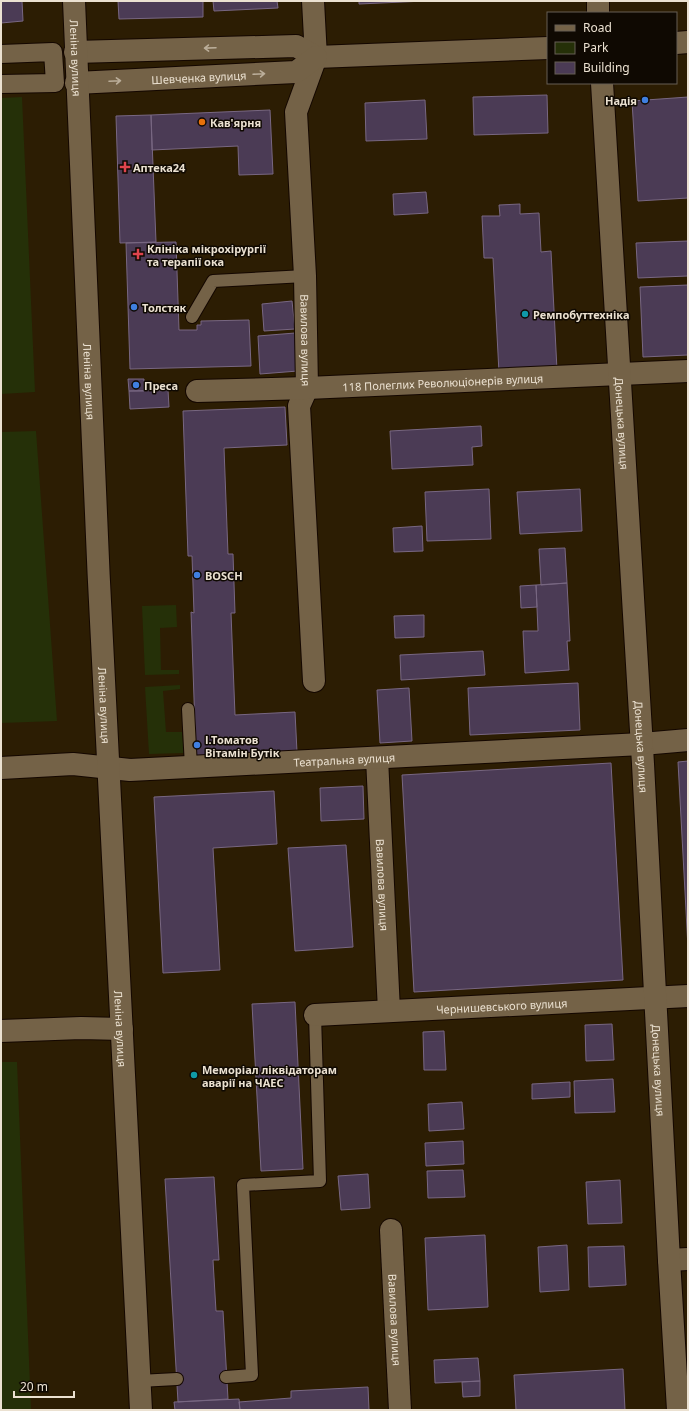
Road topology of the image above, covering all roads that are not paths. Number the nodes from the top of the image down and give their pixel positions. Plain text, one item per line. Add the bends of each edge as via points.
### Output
1 (74, 1) edge
2 (312, 1) edge
3 (598, 1) edge
4 (598, 12) edge
5 (688, 42) edge
6 (677, 43) edge
7 (547, 48) edge
8 (76, 52) junction
9 (1, 54) edge
10 (316, 57) junction
11 (76, 83) junction
12 (1, 84) edge
13 (602, 84) edge
14 (305, 276) junction
15 (192, 317) dead end
16 (688, 371) edge
17 (620, 374) junction
18 (307, 388) junction
19 (197, 391) dead end
20 (314, 681) dead end
21 (188, 709) dead end
22 (688, 740) edge
23 (642, 744) junction
24 (376, 758) junction
25 (108, 767) junction
26 (191, 767) junction
27 (1, 768) edge
28 (688, 996) edge
29 (655, 998) junction
30 (389, 1011) junction
31 (315, 1015) joint
32 (122, 1029) junction
33 (1, 1031) edge
34 (391, 1230) dead end
35 (678, 1260) edge
36 (226, 1376) dead end
37 (177, 1379) dead end
38 (139, 1381) junction
39 (140, 1410) edge
40 (400, 1410) edge
41 (678, 1410) edge

1 - 8 street, Леніна вулиця
2 - 10 street, Вавилова вулиця
3 - 4 street
5 - 6 street
7 - 10 street
10 -> 8 street via 296,46
8 - 11 street, Леніна вулиця
9 - 12 street via 53,52 55,83
11 -> 10 street, Шевченка вулиця via 296,72
10 - 14 street, Вавилова вулиця via 296,112
11 - 25 street, Леніна вулиця
13 - 17 street, Донецька вулиця
14 - 15 lane via 213,281
14 - 18 street, Вавилова вулиця
16 - 17 street, 118 Полеглих Революціонерів вулиця
17 - 18 street, 118 Полеглих Революціонерів вулиця
17 - 23 street, Донецька вулиця
18 - 19 street, 118 Полеглих Революціонерів вулиця
18 - 20 street, Вавилова вулиця via 299,406
21 - 26 lane
22 - 23 street, Театральна вулиця
23 - 24 street, Театральна вулиця
23 - 29 street, Донецька вулиця
24 - 26 street, Театральна вулиця
24 - 30 street, Вавилова вулиця
25 - 26 street, Театральна вулиця via 130,770
25 - 27 street, Театральна вулиця via 73,764
25 - 32 street, Леніна вулиця
28 - 29 street, Чернишевського вулиця
29 - 30 street, Чернишевського вулиця
29 - 35 street, Донецька вулиця
30 - 31 street, Чернишевського вулиця
31 - 36 lane via 320,1181 243,1185 252,1375
32 - 33 street
32 - 38 street, Леніна вулиця
34 - 40 street, Вавилова вулиця
35 - 41 street, Донецька вулиця
37 - 38 lane
38 - 39 street, Леніна вулиця

